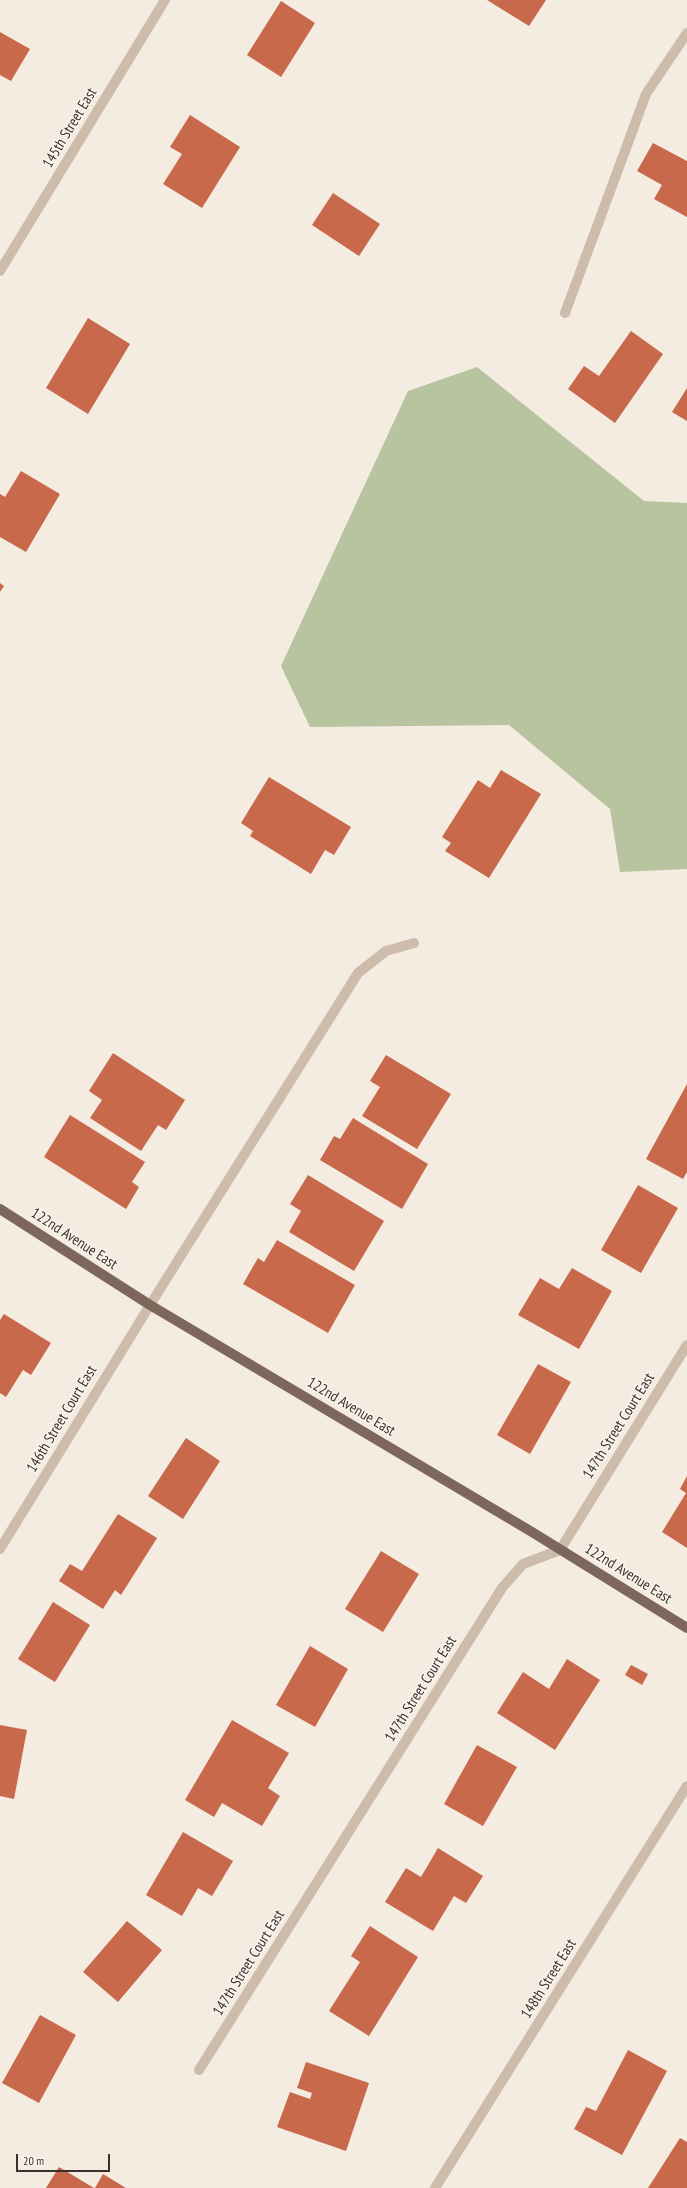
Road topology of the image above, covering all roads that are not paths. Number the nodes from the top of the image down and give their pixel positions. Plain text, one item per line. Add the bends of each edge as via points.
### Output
1 (166, 0) edge
2 (687, 33) edge
3 (0, 271) edge
4 (565, 313) dead end
5 (414, 943) dead end
6 (0, 1209) edge
7 (150, 1305) junction
8 (687, 1345) edge
9 (0, 1550) edge
10 (560, 1550) junction
11 (687, 1628) edge
12 (687, 1786) edge
13 (199, 2070) dead end
14 (436, 2188) edge

1 - 3 street, 145th Street East
2 - 4 street via 646,94
5 - 7 street, 146th Street Court East via 386,951 358,972
6 - 7 main road, 122nd Avenue East
7 - 9 street, 146th Street Court East
7 - 10 main road, 122nd Avenue East
8 - 10 street, 147th Street Court East
10 - 11 main road, 122nd Avenue East
10 - 13 street, 147th Street Court East via 523,1564 502,1588
12 - 14 street, 148th Street East

